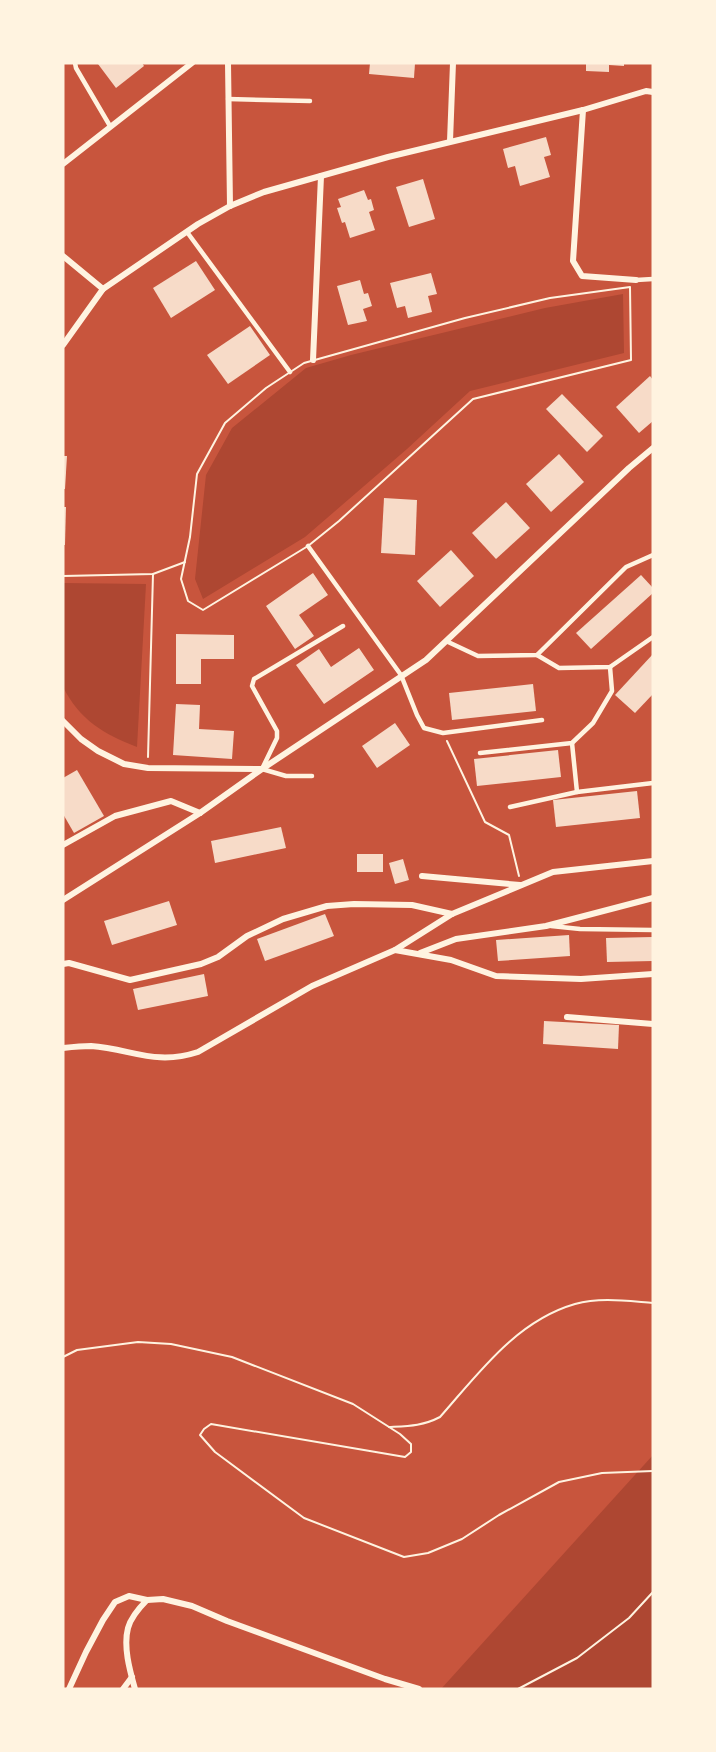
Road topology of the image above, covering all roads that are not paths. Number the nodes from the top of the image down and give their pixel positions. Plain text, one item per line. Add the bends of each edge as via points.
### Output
1 (75, 63) edge
2 (192, 63) edge
3 (228, 63) edge
4 (453, 63) edge
5 (653, 92) edge
6 (228, 99) junction
7 (310, 101) dead end
8 (584, 110) junction
9 (110, 126) junction
10 (450, 141) junction
11 (63, 164) edge
12 (321, 176) junction
13 (230, 206) junction
14 (186, 232) junction
15 (63, 256) edge
16 (653, 279) edge
17 (636, 280) joint
18 (103, 289) junction
19 (63, 345) edge
20 (313, 360) road end
21 (290, 372) road end
22 (653, 448) edge
23 (308, 546) road end
24 (653, 555) edge
25 (343, 626) dead end
26 (653, 637) edge
27 (446, 641) junction
28 (537, 655) junction
29 (610, 667) junction
30 (402, 675) junction
31 (542, 720) dead end
32 (63, 721) edge
33 (572, 743) junction
34 (480, 753) dead end
35 (262, 769) junction
36 (312, 776) dead end
37 (653, 783) edge
38 (577, 792) junction
39 (510, 807) dead end
40 (200, 813) junction
41 (63, 845) edge
42 (653, 861) edge
43 (422, 876) dead end
44 (522, 885) junction
45 (653, 898) edge
46 (63, 900) edge
47 (452, 914) junction
48 (546, 926) junction
49 (653, 930) edge
50 (395, 950) junction
51 (420, 954) junction
52 (63, 964) edge
53 (653, 974) edge
54 (567, 1017) dead end
55 (653, 1024) edge
56 (63, 1048) edge
57 (147, 1600) junction
58 (132, 1677) junction
59 (69, 1689) edge
60 (123, 1689) edge
61 (135, 1689) edge
62 (419, 1689) edge

1 - 9 lane
2 - 9 street
3 - 6 street
4 - 10 street
5 - 8 street
6 - 7 lane
6 - 13 street
8 - 10 street
8 - 17 street via 573,261 582,276
9 - 11 street
10 - 12 street
12 - 13 street
12 - 20 street
13 - 14 street
14 - 18 street
14 - 21 lane
15 - 18 street
16 - 17 lane
18 - 19 street
22 - 27 street
23 - 30 lane
24 - 28 lane via 626,567
25 - 35 lane via 254,679 252,686 277,731
26 - 29 lane
27 - 28 lane via 478,656
27 - 30 street
28 - 29 lane via 559,668
29 - 33 lane via 612,691 593,723
30 - 31 lane via 420,723 430,731 443,733
30 - 35 street
32 - 35 street via 98,751 124,764 148,768
33 - 34 lane
33 - 38 lane
35 - 36 lane via 285,776
35 - 40 street
37 - 38 lane
38 - 39 lane
40 - 41 street via 171,801 115,816
40 - 46 street
42 - 44 street via 553,872
43 - 44 street
44 - 47 street
45 - 48 street
47 - 50 street
47 - 52 street via 412,905 327,906 283,919 201,964 130,980
48 - 49 lane
48 - 51 street via 456,939
50 - 51 street
50 - 56 street via 312,986 181,1058 158,1059 91,1046
51 - 53 street via 496,976 581,979
54 - 55 street
57 - 58 street via 128,1627 126,1645
57 - 59 street via 129,1596 115,1602
57 - 62 street via 163,1599 192,1606
58 - 60 street
58 - 61 street

